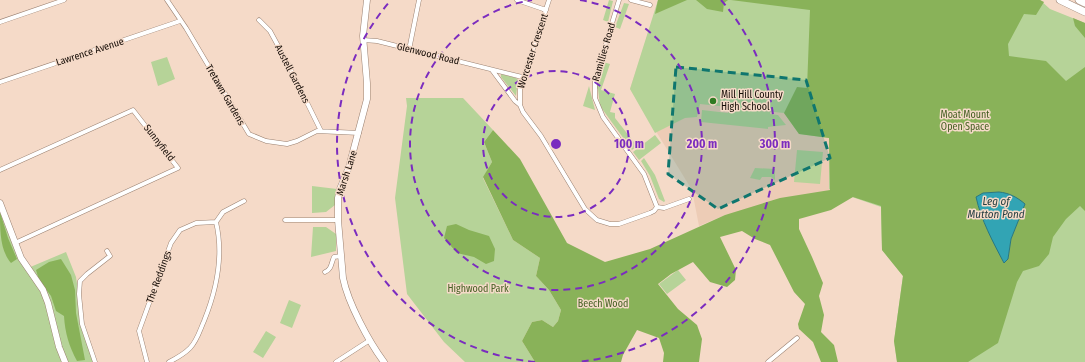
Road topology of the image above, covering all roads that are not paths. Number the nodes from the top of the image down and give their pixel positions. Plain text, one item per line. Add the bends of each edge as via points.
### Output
1 (64, 0) edge
2 (167, 0) edge
3 (367, 0) edge
4 (419, 0) edge
5 (517, 0) edge
6 (549, 0) edge
7 (619, 0) edge
8 (631, 0) edge
9 (1060, 0) edge
10 (1079, 0) edge
11 (1085, 3) edge
12 (650, 5) dead end
13 (546, 10) junction
14 (1085, 12) edge
15 (259, 20) dead end
16 (180, 21) junction
17 (0, 22) edge
18 (363, 40) junction
19 (410, 50) junction
20 (492, 70) junction
21 (522, 77) junction
22 (0, 82) edge
23 (520, 105) junction
24 (321, 131) junction
25 (359, 133) junction
26 (0, 170) edge
27 (689, 199) dead end
28 (244, 201) dead end
29 (0, 203) edge
30 (657, 207) junction
31 (285, 220) dead end
32 (338, 220) junction
33 (216, 222) junction
34 (15, 243) junction
35 (107, 251) dead end
36 (341, 256) junction
37 (325, 272) dead end
38 (797, 338) dead end
39 (370, 340) junction
40 (65, 362) edge
41 (95, 362) edge
42 (147, 362) edge
43 (169, 362) edge
44 (336, 362) edge
45 (384, 362) edge
46 (768, 362) edge

1 - 17 street
2 - 16 street, Tretawn Gardens
3 - 18 main road, Marsh Lane
4 - 19 street
5 - 13 street
6 - 13 street, Worcester Crescent
7 - 30 street, Ramillies Road via 594,80 595,98 603,117 644,174
8 - 12 street
9 - 14 highway
10 - 11 highway
13 - 21 street, Worcester Crescent
15 - 24 street, Austell Gardens via 270,31
16 - 22 street, Lawrence Avenue
16 - 24 street, Tretawn Gardens via 249,134 266,141 287,144
18 - 19 street, Glenwood Road
18 - 25 main road, Marsh Lane via 368,83
19 - 20 street, Glenwood Road
20 - 21 street, Glenwood Road
20 - 23 street
21 - 23 street, Worcester Crescent
23 - 30 street via 585,209 592,216 602,223 619,224 650,213
24 - 25 street, Tretawn Gardens
25 - 32 main road, Marsh Lane via 340,189
26 - 34 street, Sunnyfield via 133,110 178,168
27 - 30 street via 664,208
28 - 33 street via 223,212
29 - 34 main road
31 - 32 street
32 - 36 main road, Marsh Lane
33 - 42 street, The Reddings via 196,223 180,230 171,243 140,331
33 - 43 street via 220,237 218,280 210,305 199,334 190,348
34 - 40 main road via 21,258 46,297
35 - 41 street via 110,256 80,281 82,324
36 - 37 street via 334,257 329,270
36 - 39 main road, Marsh Lane via 344,287
38 - 46 street
39 - 44 street
39 - 45 main road, Marsh Lane

